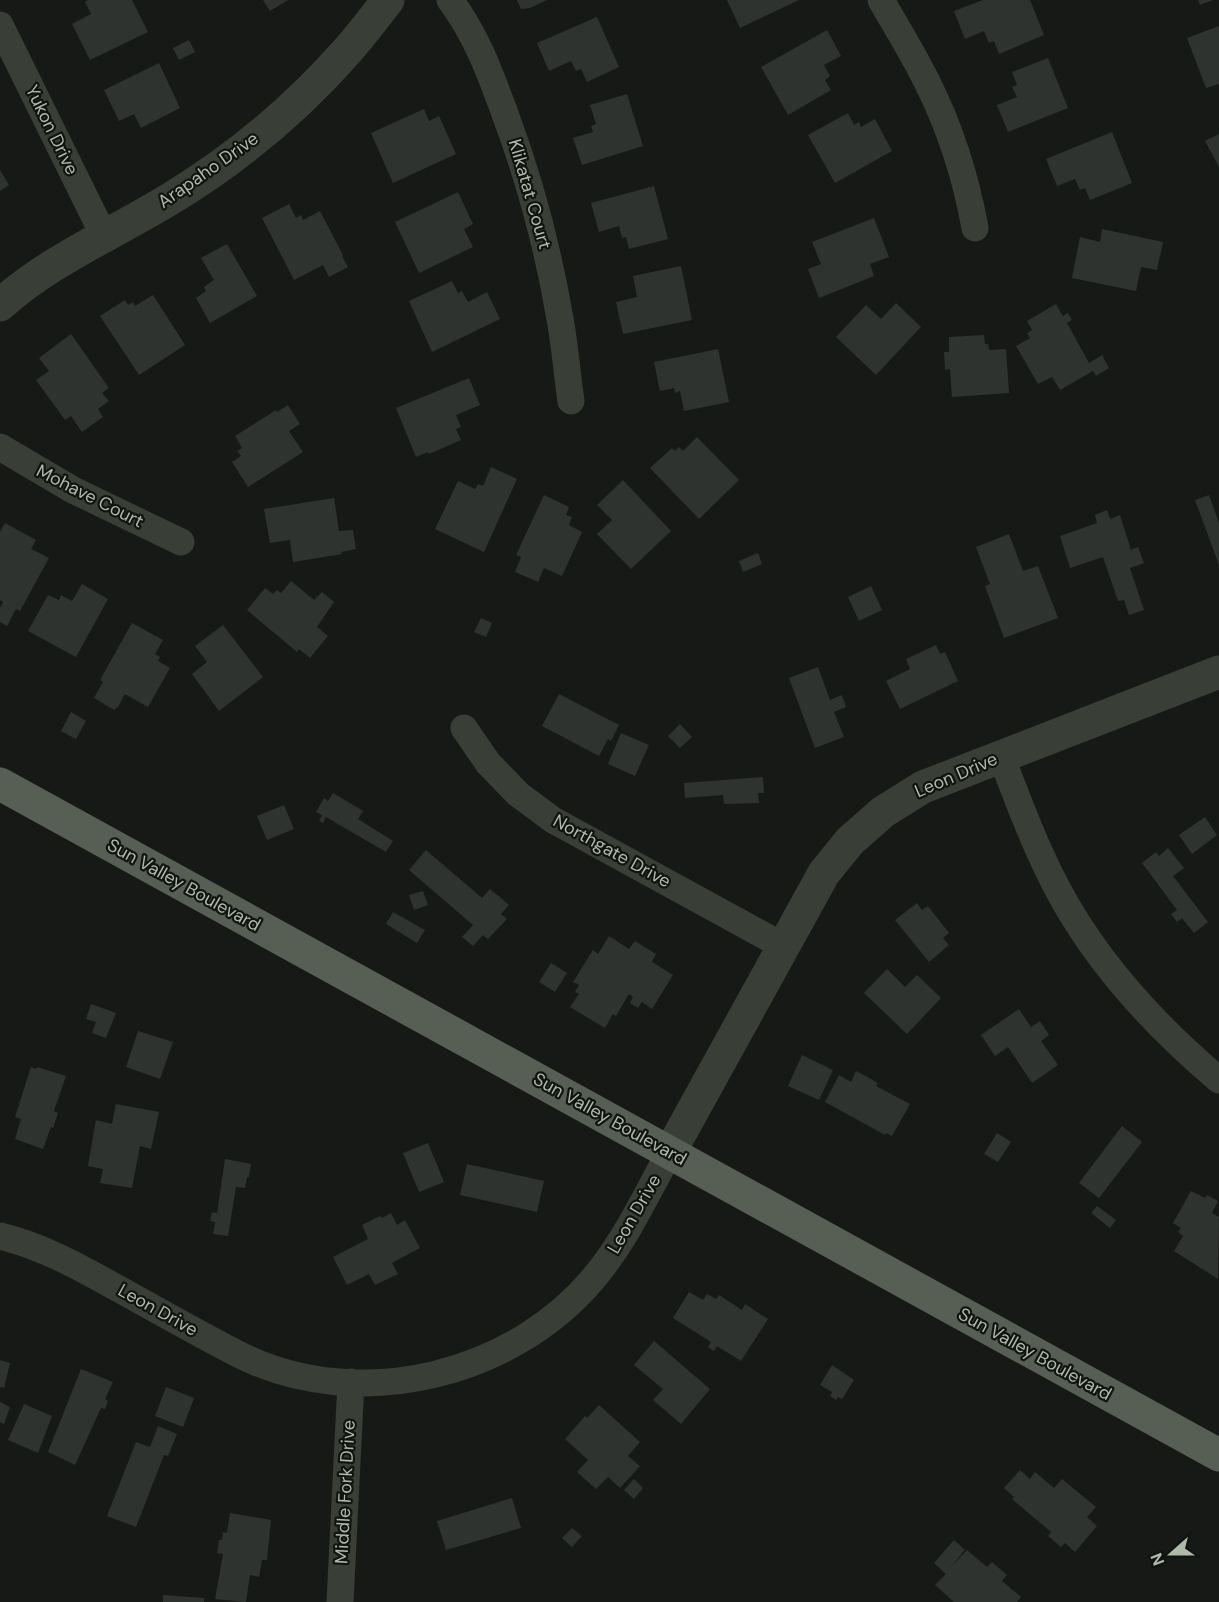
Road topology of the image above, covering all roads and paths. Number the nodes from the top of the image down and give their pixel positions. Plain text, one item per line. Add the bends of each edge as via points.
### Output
1 (388, 0) edge
2 (450, 0) edge
3 (881, 0) edge
4 (3, 40) edge
5 (975, 228) dead end
6 (104, 236) junction
7 (0, 305) edge
8 (571, 401) dead end
9 (0, 447) edge
10 (182, 542) dead end
11 (1219, 672) edge
12 (464, 728) dead end
13 (1001, 756) junction
14 (0, 784) edge
15 (783, 946) junction
16 (1219, 1080) edge
17 (670, 1152) junction
18 (0, 1236) edge
19 (351, 1382) junction
20 (1219, 1455) edge
21 (340, 1602) edge

1 - 6 street, Arapaho Drive via 348,50 294,106 236,154 171,199
2 - 8 street, Klikatat Court via 467,23 486,62 519,151 542,233
3 - 5 street via 928,84 952,141
4 - 6 street, Yukon Drive
6 - 7 street, Arapaho Drive via 52,266
9 - 10 street, Mohave Court via 73,490
11 - 13 street, Leon Drive
12 - 15 street, Northgate Drive via 510,787 553,820
13 - 15 street, Leon Drive via 923,787 883,812 850,841 824,873
13 - 16 street via 1056,886 1091,944 1172,1039
14 - 17 main road, Sun Valley Boulevard
15 - 17 street, Leon Drive
17 - 19 street, Leon Drive via 625,1234 600,1270 568,1305 528,1335 488,1357 441,1373 394,1382
17 - 20 main road, Sun Valley Boulevard
18 - 19 street, Leon Drive via 48,1252 242,1356 286,1372
19 - 21 street, Middle Fork Drive

